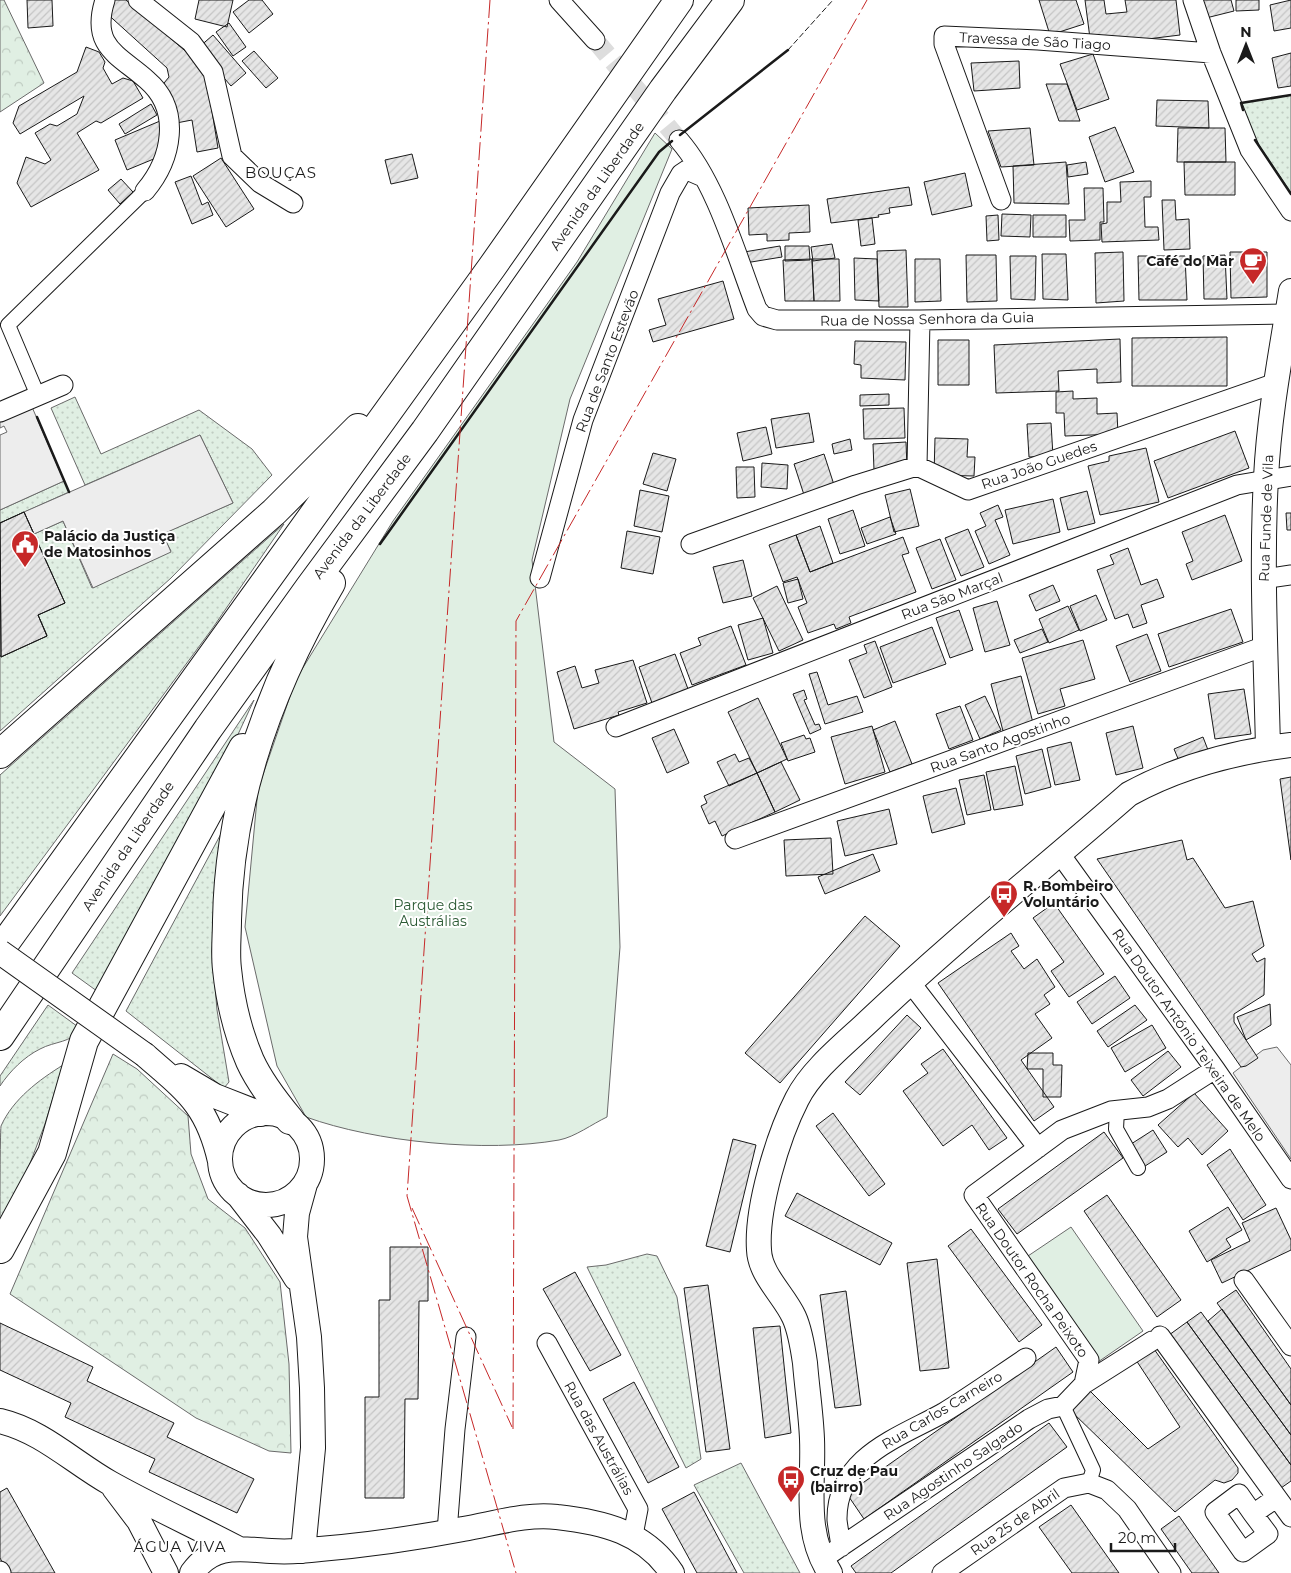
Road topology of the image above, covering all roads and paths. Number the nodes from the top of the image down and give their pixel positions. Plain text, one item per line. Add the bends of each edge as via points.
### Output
1 (105, 0) edge
2 (138, 0) edge
3 (559, 0) edge
4 (678, 0) edge
5 (730, 0) edge
6 (1193, 0) edge
7 (595, 40) tunnel mouth
8 (1210, 53) junction
9 (678, 140) tunnel mouth
10 (703, 177) junction
11 (146, 191) joint
12 (1001, 200) dead end
13 (293, 203) dead end
14 (1291, 211) edge
15 (492, 267) junction
16 (1291, 291) edge
17 (1287, 314) junction
18 (920, 320) junction
19 (1276, 383) junction
20 (63, 385) dead end
21 (38, 396) junction
22 (0, 412) edge
23 (425, 431) junction
24 (917, 466) junction
25 (1291, 476) edge
26 (1266, 479) junction
27 (691, 544) dead end
28 (1291, 575) edge
29 (540, 578) dead end
30 (1263, 579) junction
31 (1265, 646) junction
32 (281, 677) junction
33 (616, 727) dead end
34 (1280, 746) edge
35 (0, 754) edge
36 (734, 839) dead end
37 (1060, 854) junction
38 (0, 951) edge
39 (910, 982) junction
40 (0, 1036) edge
41 (145, 1055) junction
42 (1215, 1069) junction
43 (1118, 1110) junction
44 (261, 1114) junction
45 (290, 1120) junction
46 (1038, 1148) junction
47 (220, 1164) junction
48 (1138, 1168) dead end
49 (1291, 1179) edge
50 (305, 1184) junction
51 (238, 1195) junction
52 (0, 1249) edge
53 (1244, 1280) dead end
54 (300, 1286) junction
55 (466, 1338) dead end
56 (546, 1343) dead end
57 (1291, 1346) edge
58 (1026, 1358) dead end
59 (1084, 1384) junction
60 (1063, 1406) junction
61 (0, 1421) edge
62 (110, 1482) junction
63 (1089, 1483) junction
64 (1276, 1498) junction
65 (1254, 1514) dead end
66 (1291, 1517) edge
67 (447, 1532) junction
68 (634, 1535) junction
69 (841, 1547) junction
70 (237, 1548) junction
71 (303, 1551) junction
72 (825, 1566) edge
73 (166, 1573) edge
74 (192, 1573) edge
75 (672, 1573) edge
76 (942, 1573) edge
77 (1170, 1573) edge

1 - 11 street via 104,40 112,54 159,92 171,127 159,174
2 - 13 street via 191,42 213,72 232,156 260,183
3 - 7 street
4 - 15 highway
5 - 23 highway, Avenida da Liberdade via 663,90
6 - 8 street
8 - 12 street, Travessa de São Tiago via 944,36 944,44
8 - 14 street via 1250,150
9 - 10 street, Rua de Nossa Senhora da Guia
10 - 18 street, Rua de Nossa Senhora da Guia via 763,316 777,320
10 - 29 street, Rua de Santo Estevão via 687,170 670,193 583,420
11 - 21 street via 8,325
15 - 35 highway via 326,463
15 - 38 highway
16 - 17 street, Rua Funde de Vila
17 - 18 street, Rua de Nossa Senhora da Guia
17 - 19 street, Rua Funde de Vila
18 - 24 street
19 - 24 street, Rua João Guedes via 968,490
19 - 26 street, Rua Funde de Vila
20 - 21 street
21 - 22 street
23 - 32 highway via 321,600
23 - 40 highway, Avenida da Liberdade via 208,729
24 - 27 street
25 - 26 street, Rua São Marçal
26 - 30 street, Rua Funde de Vila
26 - 33 street, Rua São Marçal via 1237,485
28 - 30 street
30 - 31 street, Rua Funde de Vila
31 - 34 street, Rua Funde de Vila
31 - 36 street, Rua Santo Agostinho
32 - 45 highway via 258,736 234,832 228,885 226,968 250,1060 271,1097
32 - 52 highway via 84,1041 52,1153
34 - 37 street via 1202,762 1160,777 1130,794
37 - 39 street
37 - 42 street, Rua Doutor António Teixeira de Melo
38 - 41 street, bridge
39 - 46 street
39 - 72 street via 824,1064 798,1098 778,1146 760,1226 759,1252 769,1278 794,1318 804,1356 812,1438 814,1540
41 - 44 street via 215,1096
41 - 47 street via 189,1093 213,1133
42 - 43 street via 1148,1107
42 - 49 street, Rua Doutor António Teixeira de Melo
43 - 46 street via 1062,1130
43 - 48 street via 1116,1129
44 - 45 street
44 - 47 street via 235,1126 226,1137
45 - 50 street via 308,1140 312,1152 312,1166
46 - 59 street, Rua Doutor Rocha Peixoto via 974,1195 1089,1360
47 - 51 street via 226,1182
50 - 51 street via 294,1196 266,1206 251,1203
50 - 54 street via 295,1237
51 - 54 street via 270,1235
53 - 57 street
54 - 71 street via 309,1337 313,1448
55 - 67 street
56 - 68 street, Rua das Austrálias via 638,1509
58 - 69 street, Rua Carlos Carneiro via 944,1412 860,1461 842,1491 837,1519
59 - 60 street, Rua Agostinho Salgado
59 - 64 street, Rua Agostinho Salgado via 1156,1338
60 - 63 street via 1094,1470
60 - 69 street, Rua Agostinho Salgado via 1029,1419
61 - 62 street via 40,1437
62 - 70 street
62 - 73 street via 138,1521
63 - 76 street, Rua 25 de Abril via 1064,1488
63 - 77 street via 1107,1490 1127,1509
64 - 65 street
64 - 66 street
67 - 68 street via 554,1516 593,1522
67 - 71 street
68 - 75 street via 663,1559
69 - 72 street, Rua Agostinho Salgado
70 - 71 street
70 - 74 street via 212,1554

